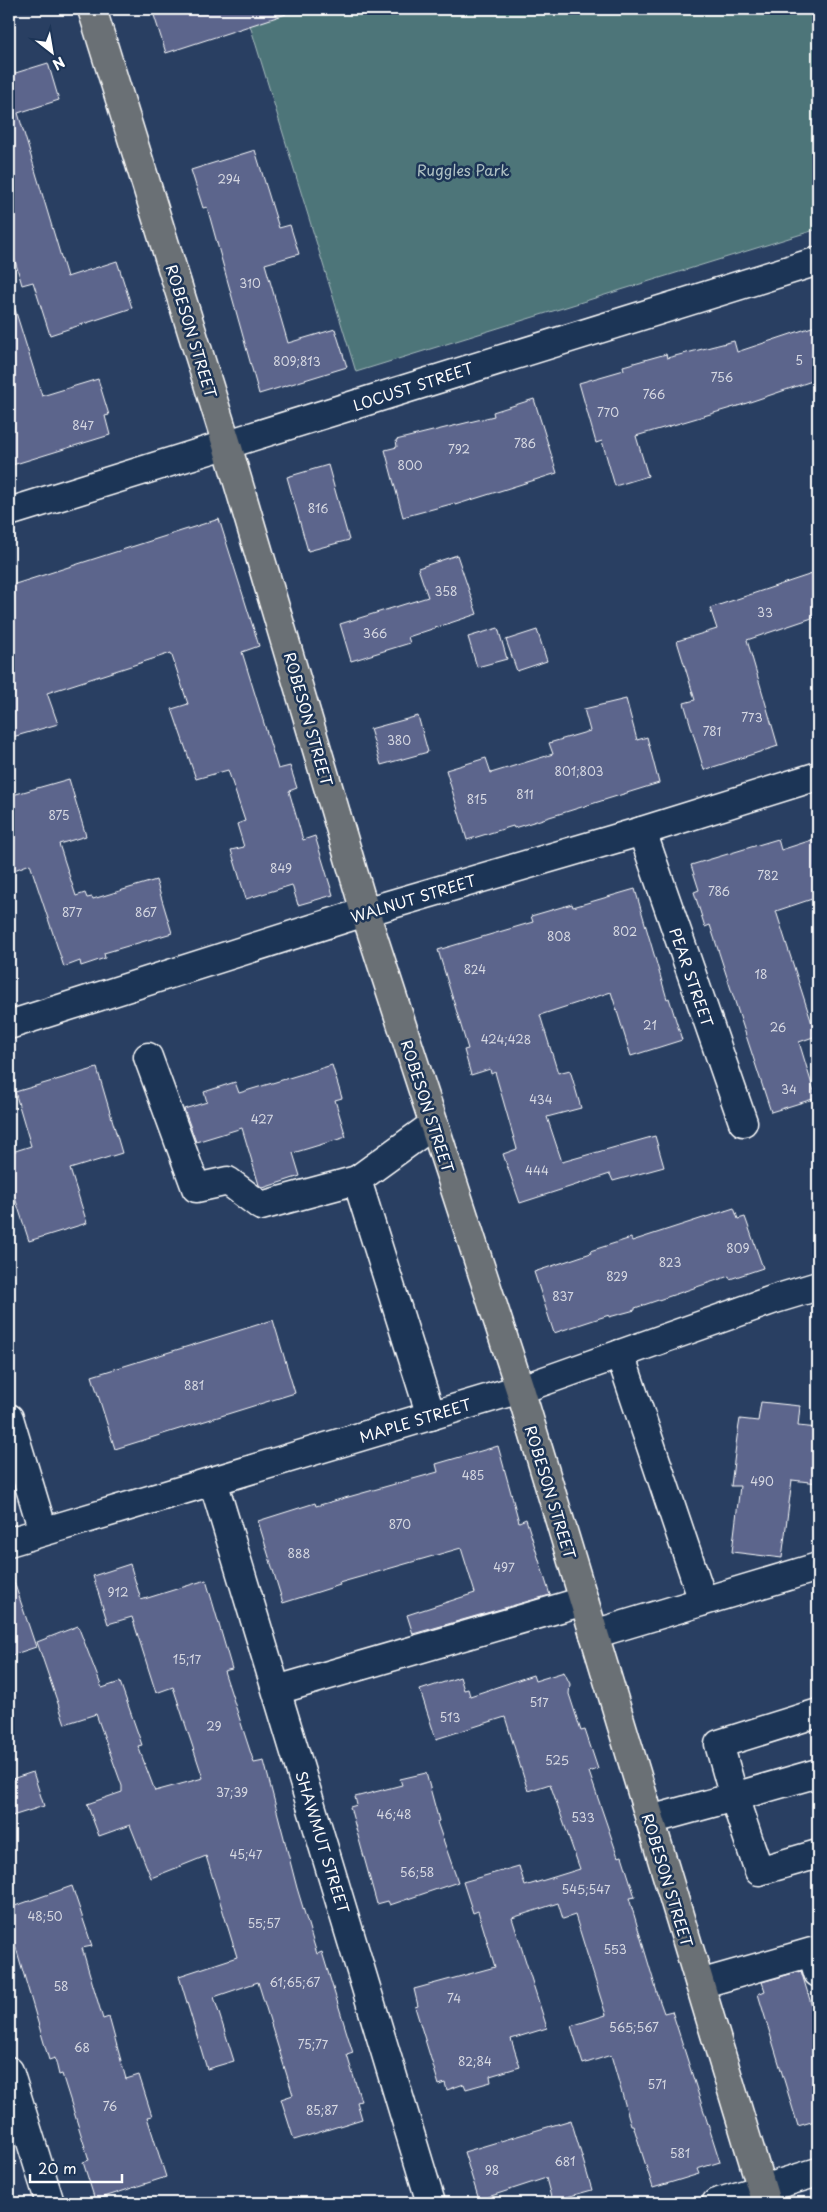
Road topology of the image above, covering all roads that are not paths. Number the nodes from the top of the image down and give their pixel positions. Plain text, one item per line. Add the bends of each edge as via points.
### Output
1 (92, 9) edge
2 (818, 260) edge
3 (227, 445) junction
4 (9, 512) edge
5 (818, 776) edge
6 (642, 831) junction
7 (366, 912) junction
8 (9, 1025) edge
9 (148, 1057) dead end
10 (743, 1122) dead end
11 (434, 1124) junction
12 (357, 1180) junction
13 (817, 1290) edge
14 (620, 1354) junction
15 (520, 1389) junction
16 (431, 1416) junction
17 (9, 1418) edge
18 (213, 1481) junction
19 (43, 1531) junction
20 (9, 1542) edge
21 (818, 1567) edge
22 (584, 1601) junction
23 (702, 1602) junction
24 (594, 1634) junction
25 (276, 1690) junction
26 (818, 1713) edge
27 (818, 1773) edge
28 (734, 1797) junction
29 (650, 1820) junction
30 (818, 1854) edge
31 (818, 1973) edge
32 (700, 1984) junction
33 (9, 2071) edge
34 (818, 2172) edge
35 (764, 2197) edge
36 (50, 2203) edge
37 (432, 2203) edge
38 (716, 2203) edge

1 - 3 main road, ROBESON STREET
2 - 3 street, LOCUST STREET
3 - 4 street, LOCUST STREET
3 - 7 main road, ROBESON STREET
5 - 6 street, WALNUT STREET
6 - 7 street, WALNUT STREET
6 - 10 street, PEAR STREET
7 - 8 street, WALNUT STREET
7 - 11 main road, ROBESON STREET
9 - 12 street via 196,1188 228,1181 262,1206
11 - 12 street
11 - 15 main road, ROBESON STREET
12 - 16 street
13 - 14 street, MAPLE STREET via 775,1299
14 - 15 street, MAPLE STREET
14 - 23 street
15 - 16 street, MAPLE STREET
15 - 22 main road, ROBESON STREET
16 - 18 street, MAPLE STREET
17 - 19 street
18 - 19 street, MAPLE STREET
18 - 25 street, SHAWMUT STREET
19 - 20 street, MAPLE STREET
21 - 23 street
22 - 24 main road, ROBESON STREET
22 - 25 street
23 - 24 street
24 - 29 main road, ROBESON STREET
25 - 37 street, SHAWMUT STREET
26 - 28 street via 719,1744
27 - 28 street
28 - 29 street
28 - 30 street via 759,1871
29 - 32 main road, ROBESON STREET
31 - 32 street via 812,1952
32 - 35 main road, ROBESON STREET
33 - 36 street
34 - 35 street
35 - 38 street

